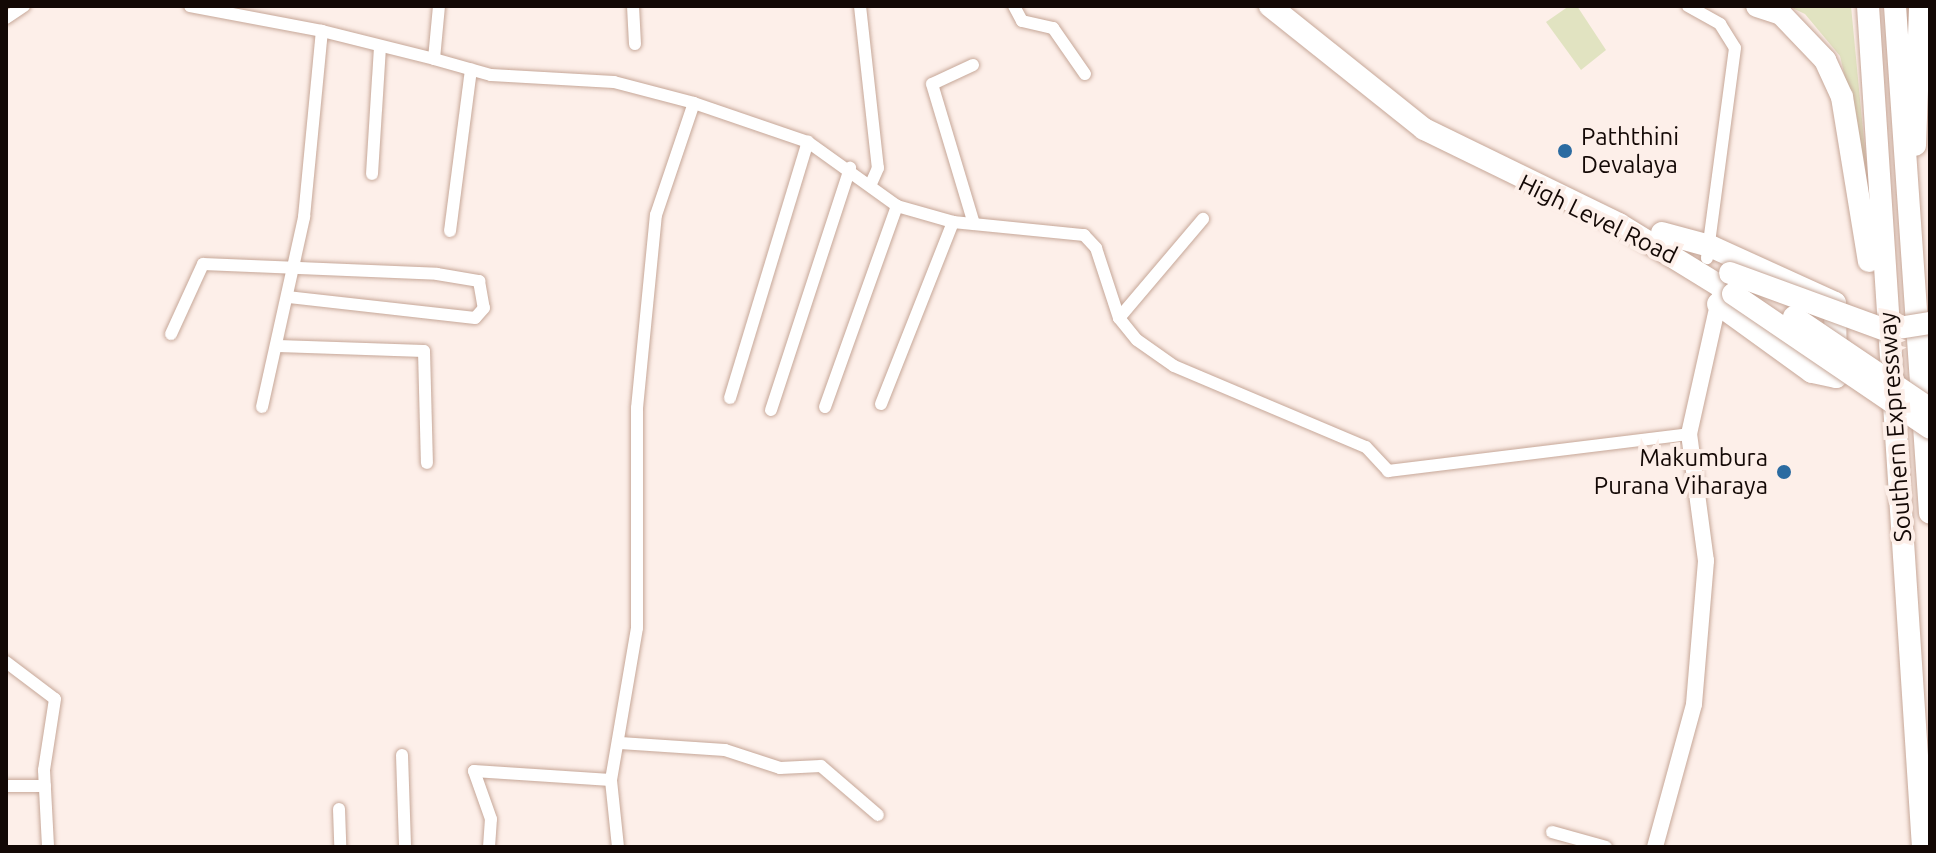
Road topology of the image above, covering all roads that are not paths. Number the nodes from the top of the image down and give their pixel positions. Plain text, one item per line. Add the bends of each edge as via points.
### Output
1 (24, 6) edge
2 (190, 6) edge
3 (439, 6) edge
4 (633, 6) edge
5 (860, 6) edge
6 (1014, 6) edge
7 (1270, 6) edge
8 (1287, 6) edge
9 (1688, 6) edge
10 (1757, 6) edge
11 (1868, 6) edge
12 (1895, 6) edge
13 (1920, 6) edge
14 (6, 18) edge
15 (322, 31) junction
16 (635, 44) dead end
17 (380, 46) junction
18 (434, 59) junction
19 (973, 65) dead end
20 (471, 69) junction
21 (1085, 74) dead end
22 (694, 103) junction
23 (808, 142) junction
24 (850, 168) junction
25 (372, 174) dead end
26 (871, 184) junction
27 (897, 206) junction
28 (1203, 219) dead end
29 (953, 222) junction
30 (974, 224) junction
31 (450, 231) dead end
32 (1912, 239) junction
33 (1709, 252) junction
34 (296, 266) junction
35 (1729, 288) junction
36 (289, 297) junction
37 (1119, 318) junction
38 (1930, 323) edge
39 (171, 334) dead end
40 (278, 346) junction
41 (730, 398) dead end
42 (881, 404) dead end
43 (262, 407) dead end
44 (825, 407) dead end
45 (1930, 409) edge
46 (771, 410) dead end
47 (1930, 428) edge
48 (1689, 434) junction
49 (427, 463) dead end
50 (1901, 488) junction
51 (1930, 513) edge
52 (6, 662) edge
53 (620, 743) junction
54 (402, 755) dead end
55 (611, 780) junction
56 (6, 786) edge
57 (45, 786) junction
58 (339, 809) dead end
59 (878, 815) dead end
60 (1552, 832) dead end
61 (48, 847) edge
62 (340, 847) edge
63 (405, 847) edge
64 (489, 847) edge
65 (618, 847) edge
66 (1606, 847) edge
67 (1655, 847) edge
68 (1923, 847) edge

1 - 14 street
2 - 15 street
3 - 18 street
4 - 16 street
5 - 26 street via 878,168
6 - 21 street via 1022,21 1053,28
7 - 35 highway, High Level Road via 1424,129 1619,224
8 - 33 highway, High Level Road via 1442,125 1499,159
9 - 33 street via 1720,24 1735,48
10 - 50 highway via 1781,14 1814,43 1842,97
11 - 50 highway, Southern Expressway
12 - 32 highway, Southern Expressway
13 - 32 highway
15 - 17 street
15 - 34 street
17 - 18 street
17 - 25 street
18 - 20 street
19 - 30 street via 932,84
20 - 22 street via 614,82
20 - 31 street
22 - 23 street
22 - 53 street via 656,215 637,408 637,628
23 - 24 street
23 - 41 street
24 - 26 street
24 - 46 street
26 - 27 street
27 - 29 street
27 - 44 street
28 - 37 street
29 - 30 street
29 - 42 street
30 - 37 street via 1084,235 1096,248
32 - 51 highway, Southern Expressway
33 - 35 highway, High Level Road
33 - 35 highway via 1835,303 1836,377 1812,372
34 - 36 street
34 - 36 street via 479,281 484,308 475,318
34 - 39 street via 203,264
35 - 38 highway, bridge via 1886,330
35 - 45 highway, High Level Road, bridge
35 - 47 highway, High Level Road, bridge
35 - 48 street
36 - 40 street
37 - 48 street via 1174,366 1366,447 1388,471
40 - 43 street
40 - 49 street via 424,351
48 - 67 street via 1706,561 1694,704
50 - 68 highway, Southern Expressway
52 - 57 street via 55,699
53 - 55 street
53 - 59 street via 725,750 780,768 821,766
54 - 63 street
55 - 64 street via 474,771 491,819
55 - 65 street
56 - 57 street
57 - 61 street
58 - 62 street
60 - 66 street

